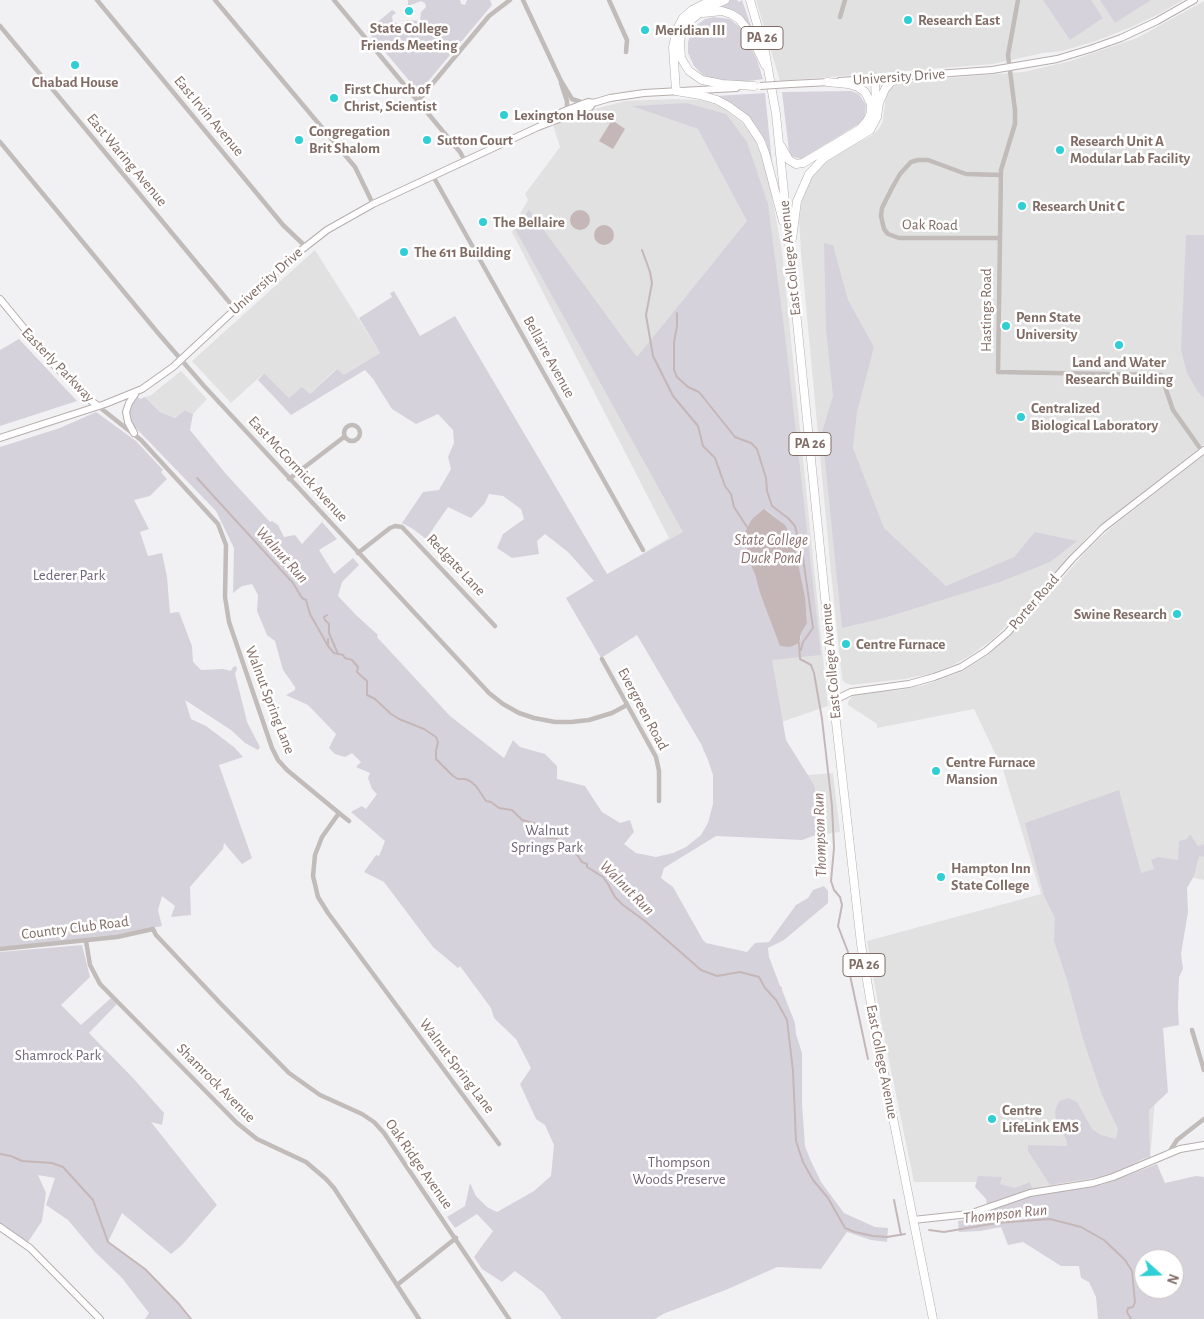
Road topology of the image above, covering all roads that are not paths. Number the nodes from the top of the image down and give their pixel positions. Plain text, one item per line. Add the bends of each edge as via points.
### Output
1 (97, 0) edge
2 (216, 0) edge
3 (334, 0) edge
4 (510, 0) edge
5 (523, 0) edge
6 (609, 0) edge
7 (712, 0) edge
8 (725, 0) edge
9 (750, 0) edge
10 (845, 0) edge
11 (1018, 0) edge
12 (1194, 0) edge
13 (840, 17) dead end
14 (692, 18) junction
15 (0, 26) edge
16 (626, 52) dead end
17 (1009, 68) junction
18 (904, 76) junction
19 (771, 78) junction
20 (874, 78) junction
21 (561, 81) junction
22 (827, 82) junction
23 (757, 86) junction
24 (676, 91) junction
25 (418, 101) junction
26 (589, 103) junction
27 (567, 110) junction
28 (878, 112) junction
29 (538, 127) junction
30 (778, 140) junction
31 (0, 142) edge
32 (465, 161) junction
33 (1000, 175) junction
34 (433, 176) junction
35 (373, 204) junction
36 (998, 238) junction
37 (789, 245) junction
38 (305, 246) junction
39 (791, 260) junction
40 (0, 299) edge
41 (235, 309) junction
42 (181, 360) junction
43 (137, 391) junction
44 (98, 406) junction
45 (134, 434) junction
46 (344, 437) dead end
47 (0, 438) edge
48 (1203, 451) edge
49 (289, 479) junction
50 (643, 550) dead end
51 (358, 553) junction
52 (495, 626) dead end
53 (602, 659) dead end
54 (835, 700) junction
55 (627, 704) junction
56 (659, 801) dead end
57 (339, 813) junction
58 (349, 821) dead end
59 (153, 929) joint
60 (86, 941) junction
61 (0, 949) edge
62 (1192, 1030) dead end
63 (1204, 1070) edge
64 (1204, 1119) edge
65 (500, 1144) dead end
66 (1204, 1145) edge
67 (1168, 1155) junction
68 (913, 1220) junction
69 (0, 1227) edge
70 (456, 1238) junction
71 (397, 1285) junction
72 (100, 1319) edge
73 (419, 1319) edge
74 (509, 1319) edge
75 (933, 1319) edge

1 - 38 street, East Irvin Avenue via 281,222
2 - 35 street via 355,167
3 - 25 street
4 - 25 street via 490,16
5 - 21 street
6 - 16 street via 627,40
7 - 24 main road via 692,10 677,29 673,47
8 - 14 main road
9 - 19 main road, East College Avenue / PA 26
10 - 13 street
11 - 17 street, Hastings Road via 1008,49
12 - 17 main road, University Drive via 1157,21 1104,44 1057,59
14 - 19 main road via 717,11 739,19
14 - 23 main road via 683,30 680,43 681,58 689,71 709,82
15 - 41 street, East Waring Avenue
17 - 18 main road, University Drive
17 - 33 street, Hastings Road via 1015,122
18 - 20 main road, University Drive
18 - 28 main road via 884,89
19 - 30 main road, East College Avenue / PA 26
20 - 22 main road, University Drive
20 - 28 main road
21 - 26 street via 572,99
21 - 27 street
22 - 23 main road, University Drive, bridge
22 - 30 main road via 848,84 865,92 871,110 864,125 800,164 789,160
23 - 24 main road, University Drive
24 - 26 main road, University Drive
24 - 37 main road via 723,103 754,129 765,153
25 - 32 street
26 - 27 main road, University Drive
26 - 29 main road, University Drive via 590,107
27 - 29 main road, University Drive
28 - 39 main road via 870,130 824,158 808,174 794,211
29 - 32 main road, University Drive
30 - 37 main road, East College Avenue / PA 26
31 - 42 street, East McCormick Avenue
32 - 34 main road, University Drive
33 - 36 street, Hastings Road
33 - 36 street, Oak Road via 966,174 928,160 911,162 888,195 881,216 888,234 899,238
34 - 35 main road, University Drive
34 - 50 street, Bellaire Avenue
35 - 38 main road, University Drive
36 - 48 street, Hastings Road via 998,372 1161,375 1173,410
37 - 39 main road, East College Avenue / PA 26
38 - 41 main road, University Drive
39 - 54 main road, East College Avenue / PA 26
40 - 44 main road, Easterly Parkway via 48,358
41 - 42 main road, University Drive
42 - 43 main road, University Drive
42 - 49 street, East McCormick Avenue
43 - 44 main road, University Drive
43 - 45 main road via 126,412
44 - 45 street, Walnut Spring Lane
44 - 47 main road, University Drive
45 - 57 street, Walnut Spring Lane via 218,524 226,545 228,616 272,748 286,770
46 - 49 street
48 - 54 main road, Porter Road via 1103,528 1072,558 1007,633 986,651 934,677 852,692
49 - 51 street, East McCormick Avenue
51 - 52 street, Redgate Lane via 390,528 405,528
51 - 55 street, East McCormick Avenue via 482,687 511,709 540,720 571,722 601,717
53 - 55 street, Evergreen Road
54 - 68 main road, East College Avenue / PA 26 via 866,976
55 - 56 street, Evergreen Road via 656,757 660,778
57 - 58 street
57 - 65 street, Walnut Spring Lane via 322,836 315,855 314,876 320,900
59 - 60 street, Country Club Road
59 - 70 street, Oak Ridge Avenue via 221,1004 305,1086 374,1122
60 - 61 street, Country Club Road
60 - 71 street, Shamrock Avenue via 90,965 100,984 237,1124 257,1139 306,1162 326,1179
62 - 63 street
64 - 67 street via 1177,1140
66 - 67 main road via 1185,1147
67 - 68 main road via 1114,1178 1030,1193 969,1214
68 - 75 main road, East College Avenue / PA 26
69 - 72 main road via 30,1248
70 - 71 street
70 - 74 street, Oak Ridge Avenue
71 - 73 street, Shamrock Avenue

